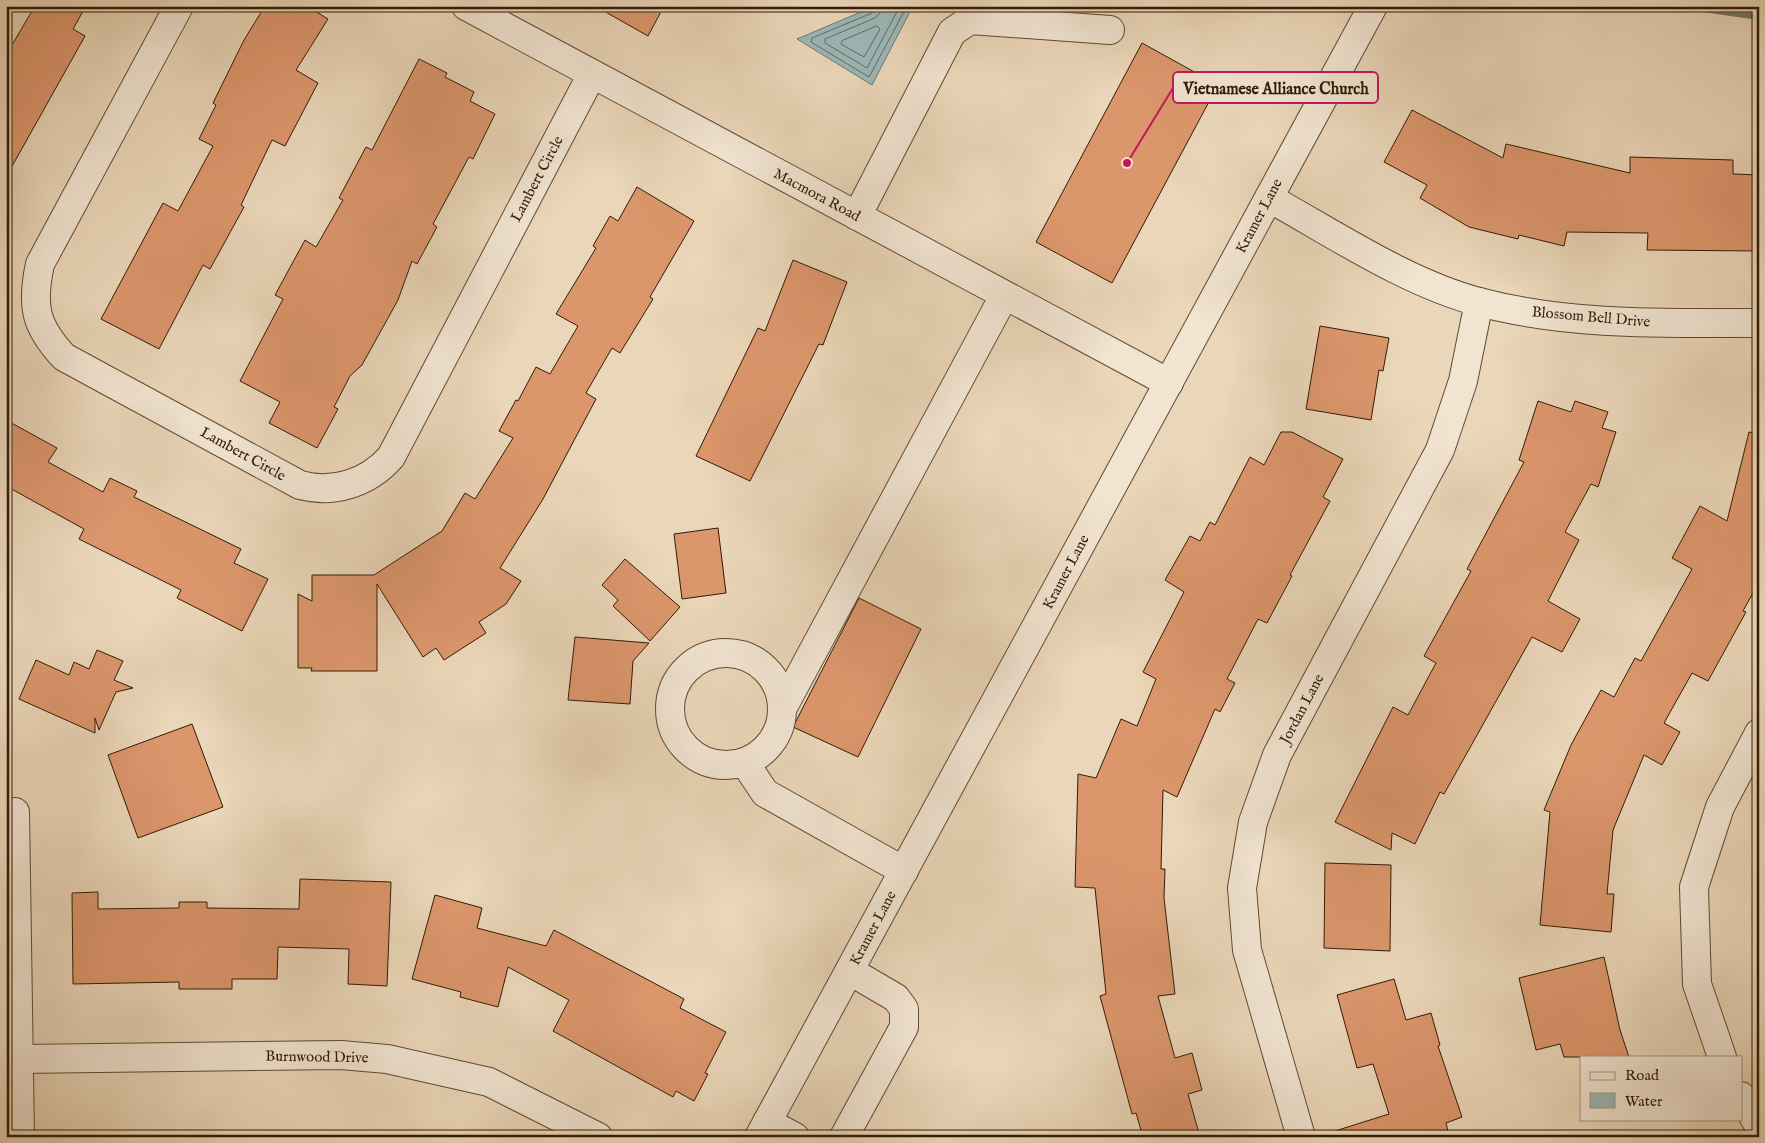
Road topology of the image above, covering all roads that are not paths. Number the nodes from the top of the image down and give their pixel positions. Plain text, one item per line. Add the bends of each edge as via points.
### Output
1 (179, 6) edge
2 (466, 6) edge
3 (1373, 6) edge
4 (1110, 30) dead end
5 (592, 74) junction
6 (1269, 198) junction
7 (857, 216) junction
8 (1004, 296) junction
9 (1478, 302) junction
10 (1759, 323) edge
11 (1169, 383) junction
12 (782, 709) junction
13 (1759, 733) edge
14 (745, 763) junction
15 (16, 812) dead end
16 (904, 871) junction
17 (850, 971) junction
18 (1722, 1056) edge
19 (20, 1059) junction
20 (1742, 1098) edge
21 (1759, 1126) edge
22 (763, 1129) edge
23 (20, 1137) edge
24 (598, 1137) edge
25 (795, 1137) edge
26 (844, 1137) edge
27 (1301, 1137) edge

1 - 5 street, Lambert Circle via 40,264 34,291 38,317 48,340 64,357 300,485 314,489 356,483 374,473 391,457
2 - 5 street, Macmora Road
3 - 6 street, Kramer Lane
4 - 7 street via 970,20 952,32
5 - 7 street, Macmora Road
6 - 9 street, Blossom Bell Drive via 1413,277
6 - 11 street, Kramer Lane
7 - 8 street, Macmora Road
8 - 11 street, Macmora Road
8 - 12 street
9 - 10 street, Blossom Bell Drive via 1556,316 1632,323
9 - 27 street, Jordan Lane via 1463,381 1440,450 1277,755 1253,822 1242,888 1247,950
11 - 16 street, Kramer Lane
12 - 14 street via 778,729 768,747
12 - 14 street via 779,690 769,673 755,661 738,654 718,653 700,658 674,685 669,704 671,723 678,740 691,754 708,763 726,766
13 - 18 street via 1720,807 1694,887 1698,984
14 - 16 street via 765,793
15 - 19 street
16 - 17 street, Kramer Lane
17 - 22 street, Kramer Lane
17 - 26 street via 896,998 904,1009 904,1027
19 - 23 street
19 - 24 street, Burnwood Drive via 341,1056 387,1059 489,1082
20 - 21 street
22 - 25 street

